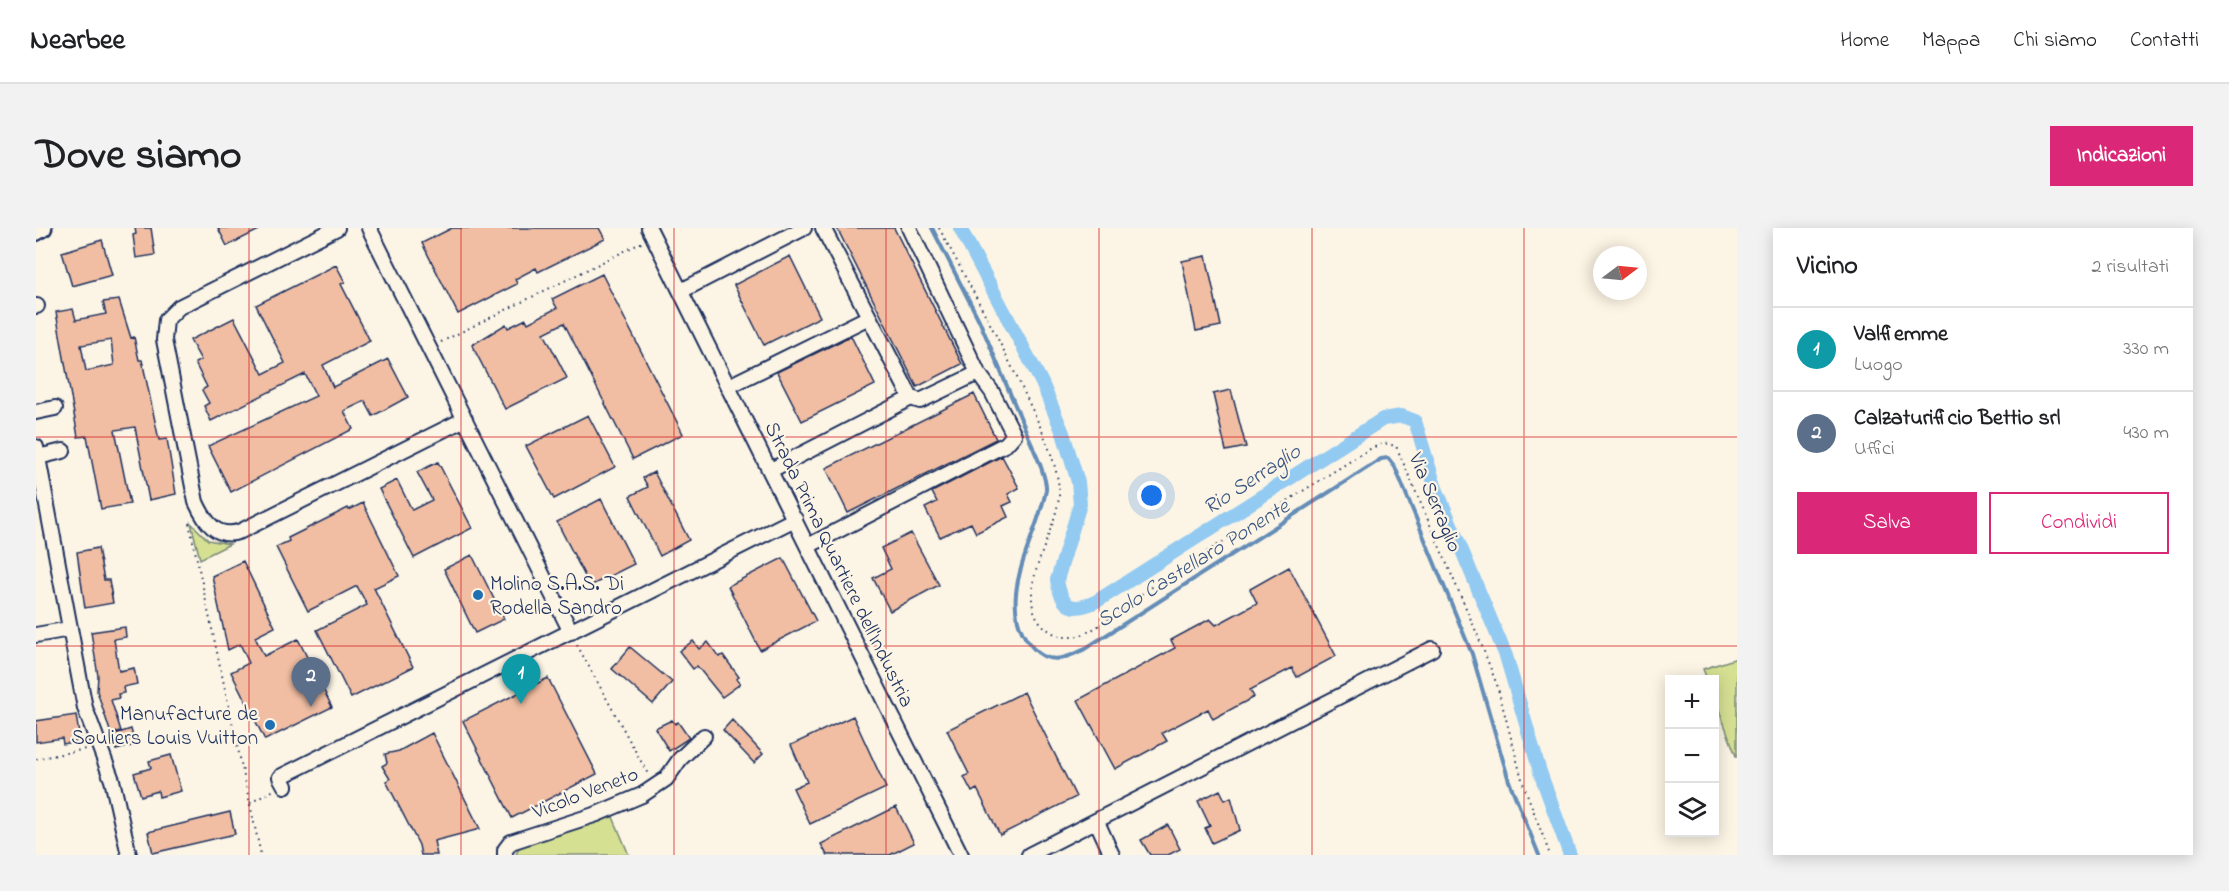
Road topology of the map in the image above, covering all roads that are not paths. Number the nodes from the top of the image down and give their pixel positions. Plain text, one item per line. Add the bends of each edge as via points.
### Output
1 (43, 228) edge
2 (337, 228) edge
3 (369, 228) edge
4 (804, 228) edge
5 (823, 228) edge
6 (909, 228) edge
7 (36, 232) edge
8 (651, 232) edge
9 (681, 291) junction
10 (869, 317) junction
11 (978, 372) junction
12 (729, 386) junction
13 (911, 398) junction
14 (56, 408) dead end
15 (36, 412) edge
16 (465, 419) junction
17 (63, 451) dead end
18 (37, 452) edge
19 (771, 470) junction
20 (795, 519) junction
21 (808, 546) junction
22 (70, 629) junction
23 (571, 632) junction
24 (36, 635) edge
25 (1432, 649) dead end
26 (704, 736) dead end
27 (283, 783) road end
28 (1097, 822) junction
29 (129, 855) edge
30 (505, 855) edge
31 (961, 855) edge
32 (1029, 855) edge
33 (1112, 855) edge

1 - 7 main road
2 - 16 street via 179,307 165,320 164,340 196,502 202,515 217,531 242,531
3 - 16 street
4 - 9 street
5 - 10 street
6 - 11 street
8 - 9 street, Strada Prima Quartiere dell'Industria
9 - 12 street, Strada Prima Quartiere dell'Industria
10 - 12 street
10 - 13 street
11 - 13 street via 920,401
11 - 21 street via 1014,435 1006,444
12 - 19 street, Strada Prima Quartiere dell'Industria
13 - 19 street
14 - 15 street
16 - 23 street
17 - 18 street
18 - 22 street
19 - 20 street, Strada Prima Quartiere dell'Industria
20 - 21 street, Strada Prima Quartiere dell'Industria
20 - 23 street
21 - 31 street, Strada Prima Quartiere dell'Industria
22 - 24 street
22 - 29 street via 85,708 112,780
23 - 27 street
25 - 28 street
26 - 30 street, Vicolo Veneto via 655,787 597,814 511,842
28 - 32 street
28 - 33 street

